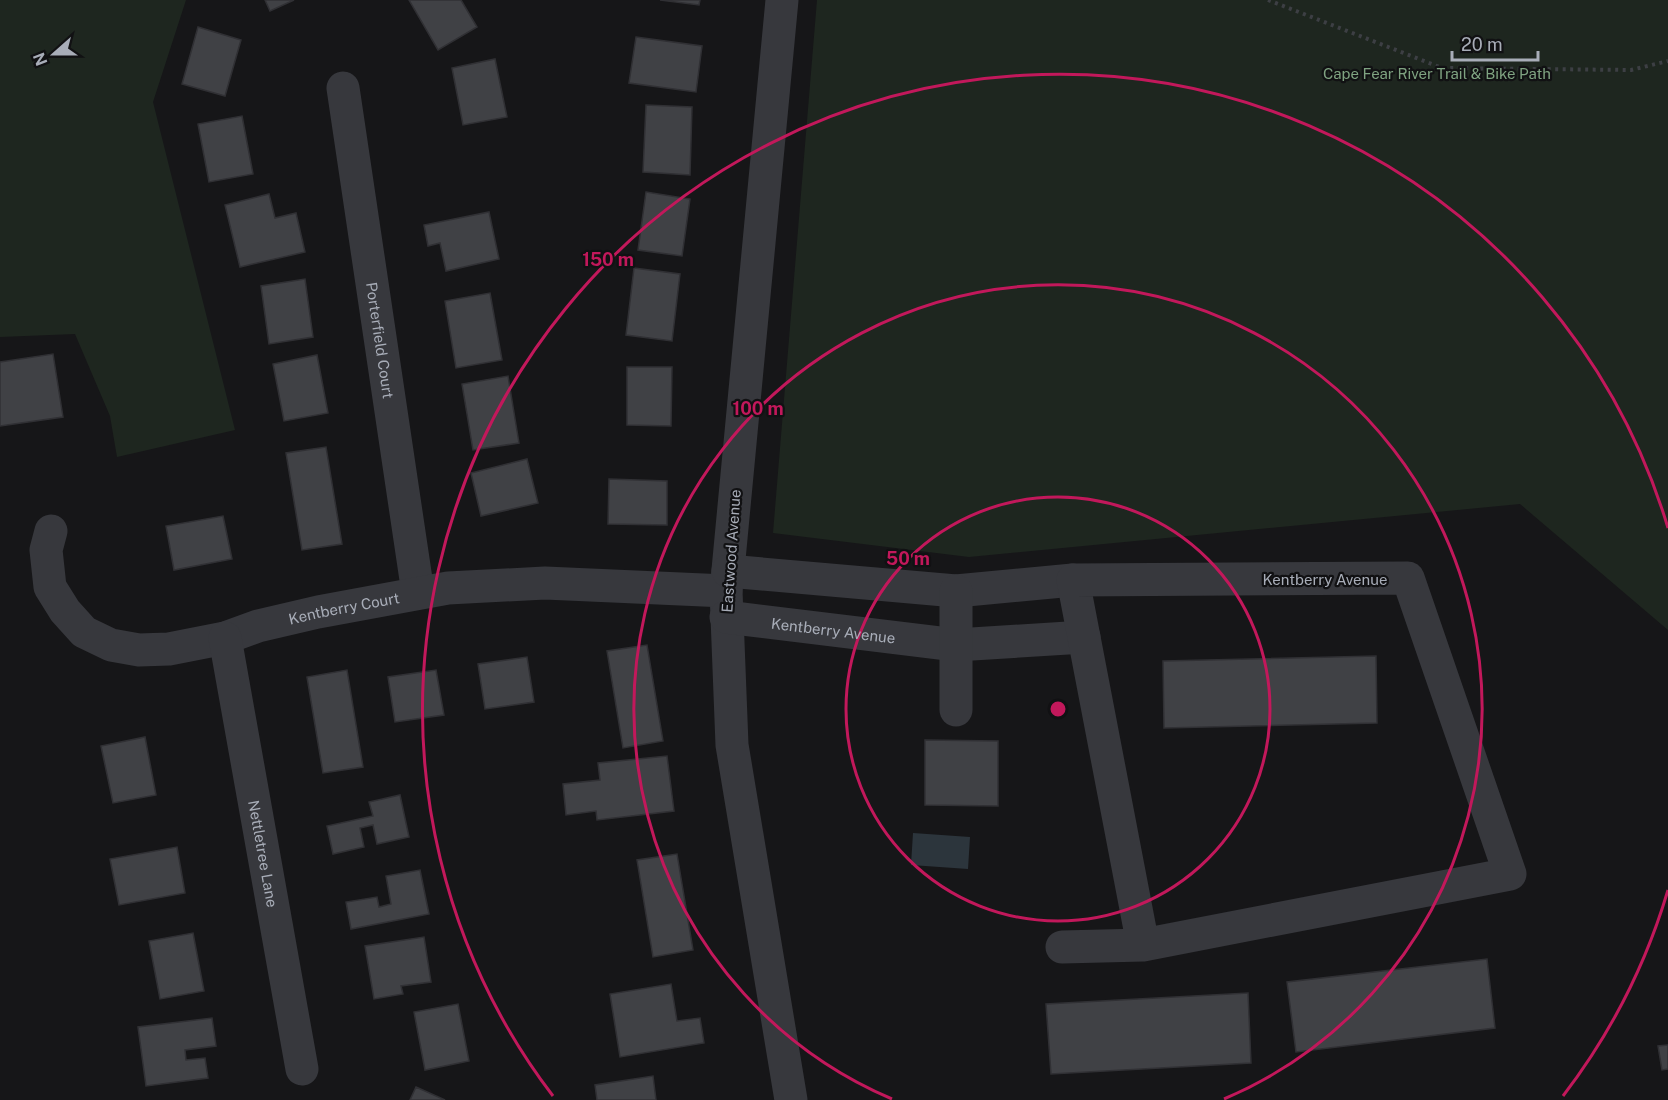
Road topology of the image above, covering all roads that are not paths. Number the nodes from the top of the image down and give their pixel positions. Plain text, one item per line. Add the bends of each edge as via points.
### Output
1 (782, 0) edge
2 (343, 88) dead end
3 (51, 531) dead end
4 (1073, 580) junction
5 (956, 591) junction
6 (418, 593) junction
7 (727, 593) junction
8 (225, 638) junction
9 (1084, 638) junction
10 (956, 645) junction
11 (956, 710) dead end
12 (1143, 945) junction
13 (1062, 947) dead end
14 (302, 1069) dead end
15 (791, 1100) edge

1 - 7 street, Eastwood Avenue
2 - 6 street, Porterfield Court
3 - 8 street, Kentberry Court via 46,550 50,587 84,632 111,645 139,650 169,649
4 - 5 street, Kentberry Avenue
4 - 9 street
4 - 12 street, Kentberry Avenue via 1408,578 1510,874
5 - 7 street, Kentberry Avenue
5 - 10 street
6 - 7 street, Kentberry Court via 545,583
6 - 8 street, Kentberry Court via 318,612
7 - 10 street, Kentberry Avenue
7 - 15 street, Eastwood Avenue via 732,745
8 - 14 street, Nettletree Lane
9 - 10 street, Kentberry Avenue
9 - 12 street
10 - 11 street
12 - 13 street

